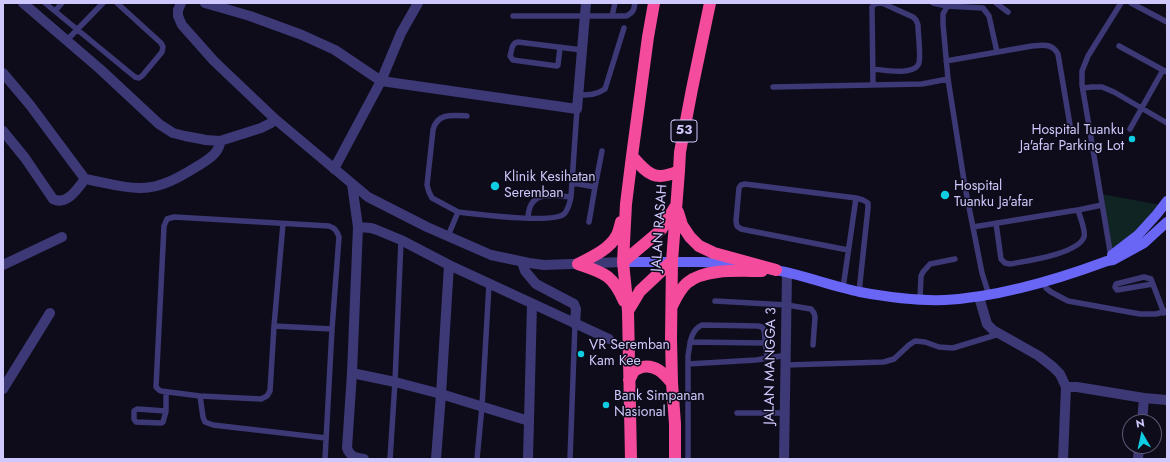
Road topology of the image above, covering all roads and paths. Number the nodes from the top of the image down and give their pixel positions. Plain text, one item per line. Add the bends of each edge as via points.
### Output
1 (23, 3) edge
2 (46, 3) edge
3 (62, 3) edge
4 (103, 3) edge
5 (117, 3) edge
6 (181, 3) edge
7 (205, 3) edge
8 (418, 3) edge
9 (586, 3) edge
10 (615, 3) edge
11 (635, 3) edge
12 (654, 3) edge
13 (710, 3) edge
14 (933, 3) edge
15 (996, 3) edge
16 (1121, 3) edge
17 (1131, 3) edge
18 (948, 4) edge
19 (55, 11) junction
20 (1008, 12) dead end
21 (514, 16) dead end
22 (612, 16) junction
23 (585, 17) junction
24 (1167, 22) edge
25 (624, 28) dead end
26 (78, 30) junction
27 (67, 40) junction
28 (1119, 46) dead end
29 (560, 47) junction
30 (582, 50) junction
31 (997, 52) junction
32 (946, 61) junction
33 (873, 69) junction
34 (1165, 71) edge
35 (3, 73) edge
36 (948, 79) junction
37 (381, 81) junction
38 (873, 85) junction
39 (774, 87) dead end
40 (1083, 88) junction
41 (578, 94) junction
42 (1142, 108) junction
43 (577, 109) junction
44 (467, 116) dead end
45 (275, 119) junction
46 (1167, 123) edge
47 (1130, 130) dead end
48 (3, 131) edge
49 (1071, 131) dead end
50 (220, 142) junction
51 (602, 151) dead end
52 (632, 156) junction
53 (334, 169) junction
54 (679, 171) junction
55 (85, 179) junction
56 (573, 183) junction
57 (352, 184) junction
58 (595, 187) junction
59 (571, 197) junction
60 (856, 198) junction
61 (1167, 201) edge
62 (626, 204) junction
63 (676, 205) junction
64 (1102, 205) junction
65 (1078, 210) junction
66 (458, 212) junction
67 (528, 218) junction
68 (589, 222) dead end
69 (1167, 222) edge
70 (996, 223) junction
71 (283, 224) junction
72 (358, 227) junction
73 (973, 227) junction
74 (448, 236) junction
75 (62, 237) dead end
76 (401, 240) junction
77 (848, 250) junction
78 (955, 259) dead end
79 (1110, 259) junction
80 (522, 262) junction
81 (623, 262) junction
82 (672, 262) junction
83 (3, 264) edge
84 (449, 264) junction
85 (578, 264) junction
86 (781, 272) junction
87 (1044, 282) junction
88 (489, 284) junction
89 (1153, 284) junction
90 (843, 288) junction
91 (859, 292) junction
92 (984, 296) junction
93 (920, 299) junction
94 (715, 300) dead end
95 (532, 304) junction
96 (786, 305) junction
97 (671, 308) junction
98 (628, 311) junction
99 (1165, 312) edge
100 (50, 313) dead end
101 (575, 324) junction
102 (274, 326) junction
103 (332, 329) junction
104 (999, 334) junction
105 (609, 339) dead end
106 (690, 342) junction
107 (765, 343) junction
108 (813, 345) dead end
109 (767, 358) junction
110 (786, 361) junction
111 (688, 364) junction
112 (352, 373) junction
113 (629, 380) junction
114 (395, 382) junction
115 (672, 383) junction
116 (1066, 388) junction
117 (3, 389) edge
118 (166, 392) junction
119 (441, 394) junction
120 (200, 396) junction
121 (1144, 398) junction
122 (1167, 400) edge
123 (482, 406) junction
124 (166, 411) junction
125 (736, 413) dead end
126 (785, 413) junction
127 (1143, 414) edge
128 (529, 421) junction
129 (326, 438) junction
130 (325, 459) edge
131 (364, 459) edge
132 (390, 459) edge
133 (436, 459) edge
134 (477, 459) edge
135 (528, 459) edge
136 (570, 459) edge
137 (631, 459) edge
138 (674, 459) edge
139 (688, 459) edge
140 (784, 459) edge
141 (1063, 459) edge

1 - 27 street
2 - 19 lane
3 - 19 lane
4 - 26 lane
5 - 26 lane via 164,47 141,77 135,77
6 - 45 street via 178,16 182,25 214,61
7 - 37 street via 302,35 335,50
8 - 37 street via 401,33
9 - 23 street
10 - 22 lane
11 - 22 lane via 631,14
12 - 52 highway
13 - 54 highway, JALAN RASAH / 53 via 680,152
14 - 18 lane
15 - 20 lane
16 - 40 lane via 1088,56 1082,71
17 - 24 lane
18 - 31 lane via 983,8 989,16
18 - 32 lane via 943,14
19 - 26 lane
21 - 23 lane
22 - 23 lane
23 - 30 street
25 - 41 lane via 605,89 592,95
26 - 27 lane
27 - 50 street via 166,129 185,136
28 - 34 lane
29 - 29 lane via 518,42 513,44 510,56 513,60 557,66
29 - 30 lane
30 - 41 street
31 - 32 lane
31 - 49 lane via 1045,45 1055,49
32 - 36 lane
33 - 33 lane via 872,7 882,3 916,20 920,62 916,68 906,71
33 - 38 lane
34 - 42 lane
35 - 55 street via 30,104
36 - 38 lane via 922,84
36 - 73 lane
37 - 43 street
37 - 53 street
38 - 39 lane
40 - 42 lane via 1102,87
40 - 64 lane
41 - 43 street
42 - 46 lane
42 - 47 lane
43 - 56 lane
44 - 66 lane via 443,117 434,124 427,185 432,198
45 - 50 street via 261,128
45 - 53 street
48 - 55 street via 53,199 64,201 69,198
50 - 55 street via 218,150 204,162 170,181 153,187 130,188
51 - 58 lane
52 - 54 highway via 646,172 654,175 670,175
52 - 62 highway
53 - 57 street
54 - 63 highway, JALAN RASAH / 53
56 - 58 lane
56 - 59 lane
57 - 72 street
57 - 74 street via 368,197
58 - 68 lane
59 - 67 lane via 564,214 554,218
59 - 67 lane via 543,195 531,204
60 - 77 lane
60 - 77 lane via 745,184 739,188 736,221 741,229
60 - 91 lane via 868,203
61 - 79 street via 1138,235
62 - 81 highway
62 - 85 highway via 617,235 600,252
63 - 81 highway via 661,230
63 - 82 highway, JALAN RASAH / 53
63 - 86 highway via 682,225 699,246 714,253
64 - 65 lane
64 - 79 lane
65 - 70 lane
65 - 70 lane via 1084,234 1080,243 1066,252 1010,264 1002,260
66 - 67 lane
66 - 74 lane
69 - 79 street via 1144,242
70 - 73 lane
71 - 102 lane
71 - 103 lane via 328,226 336,229 338,233
71 - 118 lane via 174,217 167,219 164,226 156,385 157,389
72 - 76 street via 371,228
72 - 112 street
73 - 92 lane
74 - 80 street via 491,255
75 - 83 street
76 - 84 street
76 - 114 lane
77 - 90 lane
78 - 93 lane via 930,264 923,272
79 - 87 street
80 - 85 street via 544,265
80 - 101 street via 525,271 536,284 574,304
81 - 82 street
81 - 85 street
81 - 98 highway
82 - 86 street via 703,262
82 - 97 highway, JALAN RASAH / 53
82 - 98 highway via 640,291
84 - 88 street
84 - 119 street
85 - 98 highway via 609,277 618,287
86 - 90 street
86 - 96 street, JALAN MANGGA 3
86 - 97 highway via 708,273 688,282
87 - 92 street
87 - 99 lane via 1051,292 1068,301 1140,314
88 - 95 street
88 - 123 lane
89 - 89 lane via 1151,279 1144,277 1116,284 1115,287 1117,290
89 - 99 lane
90 - 91 street
91 - 93 street
92 - 93 street via 943,300
92 - 104 street via 987,324
94 - 96 lane
95 - 101 street
95 - 128 street
96 - 108 lane via 811,309 814,313
96 - 110 street, JALAN MANGGA 3
97 - 115 highway, JALAN RASAH / 53
98 - 113 highway
100 - 117 street
101 - 105 street
101 - 136 lane
102 - 103 lane
102 - 120 lane via 270,391 267,396 260,399
103 - 129 lane
104 - 110 lane via 953,348 915,341 894,359 884,362
104 - 116 street via 1039,356 1053,367 1060,374
106 - 107 lane
106 - 107 lane via 697,327 758,326 764,330
106 - 111 lane
107 - 109 lane
109 - 110 lane via 781,356
109 - 111 lane
110 - 126 street, JALAN MANGGA 3
111 - 139 lane
112 - 114 street
112 - 131 street via 348,448 351,455
113 - 115 highway via 634,370 646,366 659,370
113 - 137 highway
114 - 119 street
114 - 132 lane
115 - 138 highway, JALAN RASAH / 53
116 - 121 street via 1077,387
116 - 141 street
118 - 120 lane
118 - 124 lane
119 - 123 street
119 - 133 street
120 - 129 lane via 202,417 209,424
121 - 122 street
121 - 127 street
123 - 128 street
123 - 134 lane
124 - 124 lane via 165,419 161,423 136,422 134,419 134,411 137,409
125 - 126 lane
126 - 140 street, JALAN MANGGA 3
128 - 135 street
129 - 130 lane

